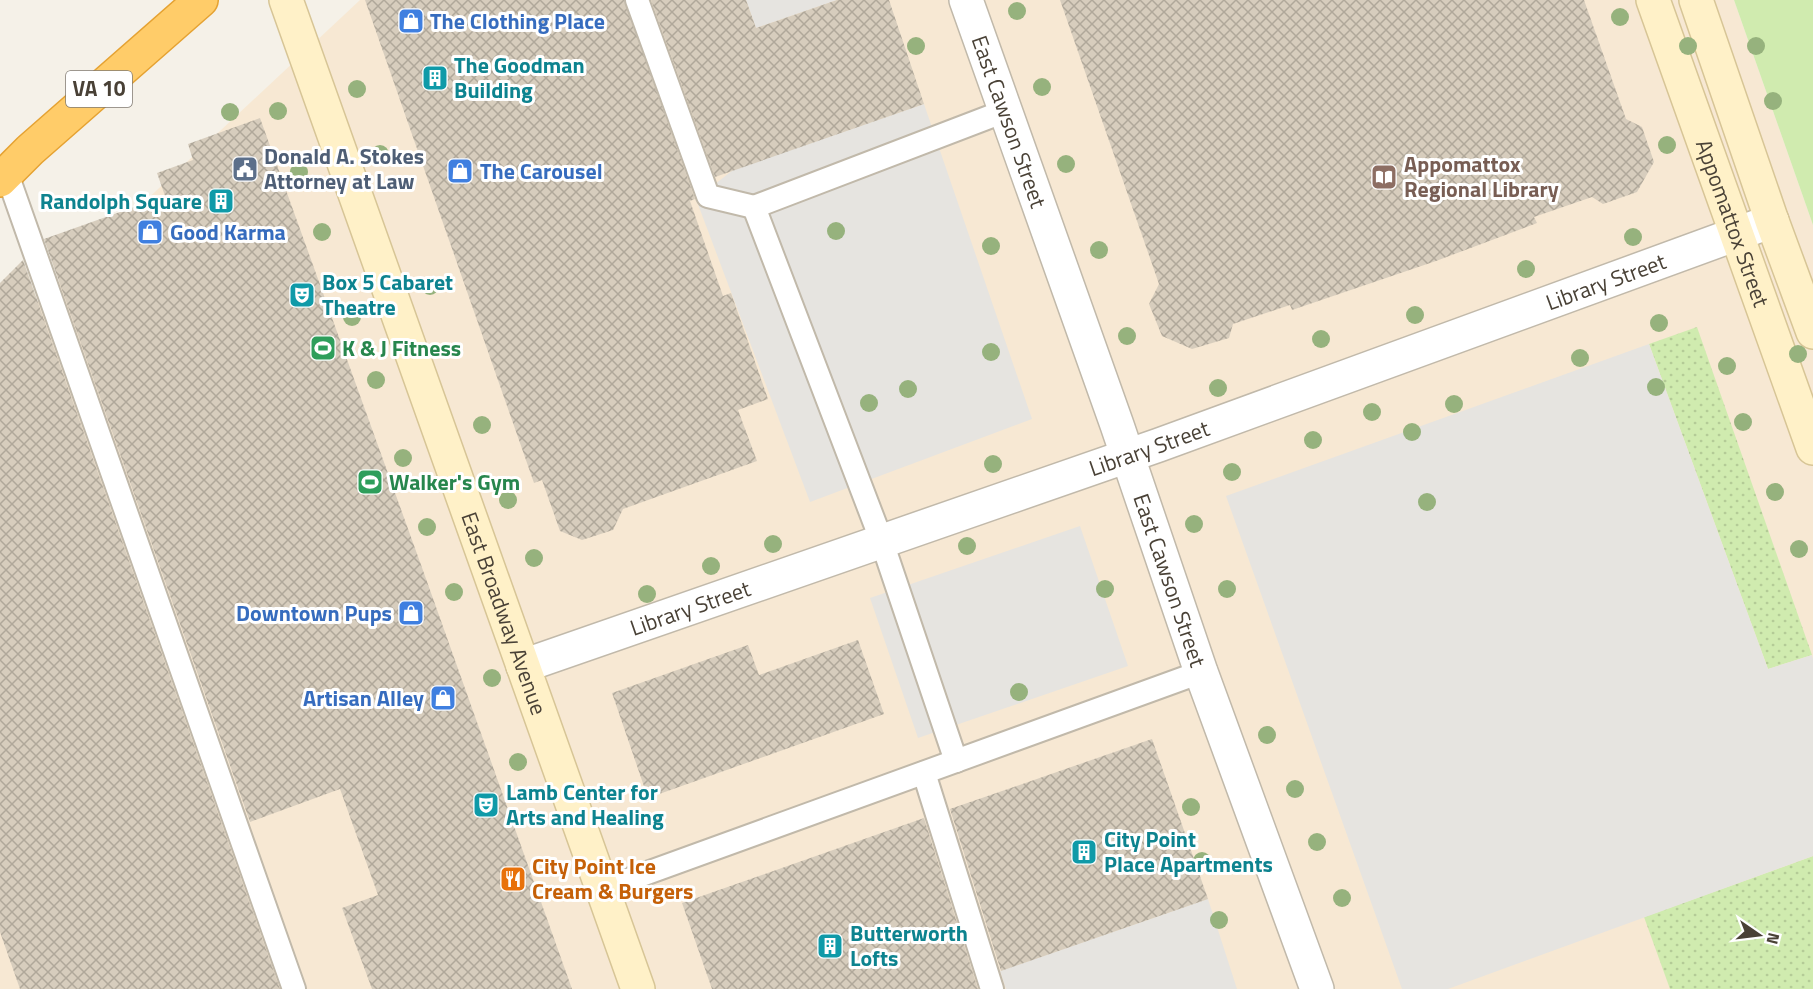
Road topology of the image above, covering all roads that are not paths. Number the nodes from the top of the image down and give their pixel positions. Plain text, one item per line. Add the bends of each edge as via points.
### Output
1 (201, 0) edge
2 (286, 0) edge
3 (638, 0) edge
4 (966, 0) edge
5 (1653, 0) edge
6 (1696, 0) edge
7 (1005, 111) junction
8 (3, 177) edge
9 (754, 207) junction
10 (1772, 221) junction
11 (1737, 234) junction
12 (1813, 332) edge
13 (1813, 448) edge
14 (1127, 456) junction
15 (882, 542) junction
16 (524, 666) junction
17 (1201, 672) junction
18 (956, 761) junction
19 (924, 773) junction
20 (603, 889) junction
21 (294, 989) edge
22 (638, 989) edge
23 (992, 989) edge
24 (1317, 989) edge

1 - 8 highway, VA 10
2 - 16 street, East Broadway Avenue
3 - 9 lane via 708,196
4 - 7 street, East Cawson Street
5 - 11 street, Appomattox Street
6 - 10 street, Appomattox Street
7 - 9 lane
7 - 14 street, East Cawson Street
8 - 21 lane
9 - 15 lane
10 - 11 street, Library Street
10 - 12 street, Appomattox Street
11 - 13 street, Appomattox Street
11 - 14 street, Library Street
14 - 15 street, Library Street
14 - 17 street, East Cawson Street
15 - 16 street, Library Street
15 - 18 lane
16 - 20 street, East Broadway Avenue
17 - 18 lane
17 - 24 street, East Cawson Street
18 - 19 lane
19 - 20 lane
19 - 23 lane
20 - 22 street, East Broadway Avenue

